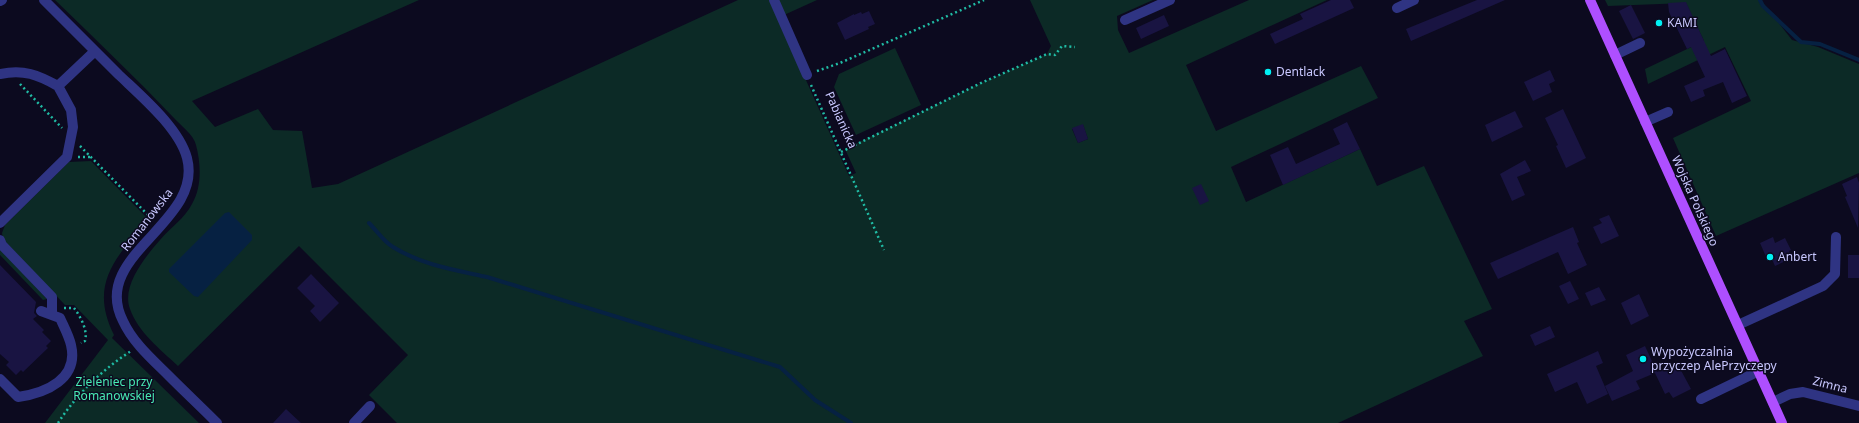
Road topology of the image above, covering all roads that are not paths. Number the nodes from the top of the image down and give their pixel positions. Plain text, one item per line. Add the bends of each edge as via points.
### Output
1 (44, 0) edge
2 (774, 0) edge
3 (1170, 0) edge
4 (1414, 0) edge
5 (1590, 0) edge
6 (1397, 8) dead end
7 (1125, 20) dead end
8 (1640, 42) dead end
9 (95, 51) junction
10 (1615, 55) junction
11 (0, 74) edge
12 (806, 75) road end
13 (58, 86) junction
14 (1668, 112) dead end
15 (1645, 122) junction
16 (0, 223) edge
17 (1836, 237) dead end
18 (0, 240) edge
19 (41, 311) dead end
20 (52, 315) junction
21 (1738, 325) junction
22 (1759, 371) junction
23 (0, 379) edge
24 (1701, 399) dead end
25 (1773, 402) junction
26 (370, 406) dead end
27 (1859, 406) edge
28 (217, 423) edge
29 (354, 423) edge
30 (1782, 423) edge

1 - 9 street, Romanowska
2 - 12 street
3 - 7 street
4 - 6 street
5 - 10 main road, Wojska Polskiego
8 - 10 street
9 - 13 street
9 - 28 street, Romanowska via 168,126 182,144 189,168 187,186 180,202 127,265 117,293 120,316 143,349
10 - 15 main road, Wojska Polskiego
11 - 13 street via 35,74
13 - 16 street via 71,110 73,127 67,157
14 - 15 street
15 - 21 main road, Wojska Polskiego
17 - 21 street via 1835,274 1823,286
18 - 20 street via 52,297
19 - 20 street
20 - 23 street via 60,318 71,345 72,359 65,375 44,392 18,397
21 - 22 main road, Wojska Polskiego
22 - 24 street
22 - 25 main road, Wojska Polskiego
25 - 27 street, Zimna via 1790,394 1804,392
25 - 30 main road, Wojska Polskiego
26 - 29 street

